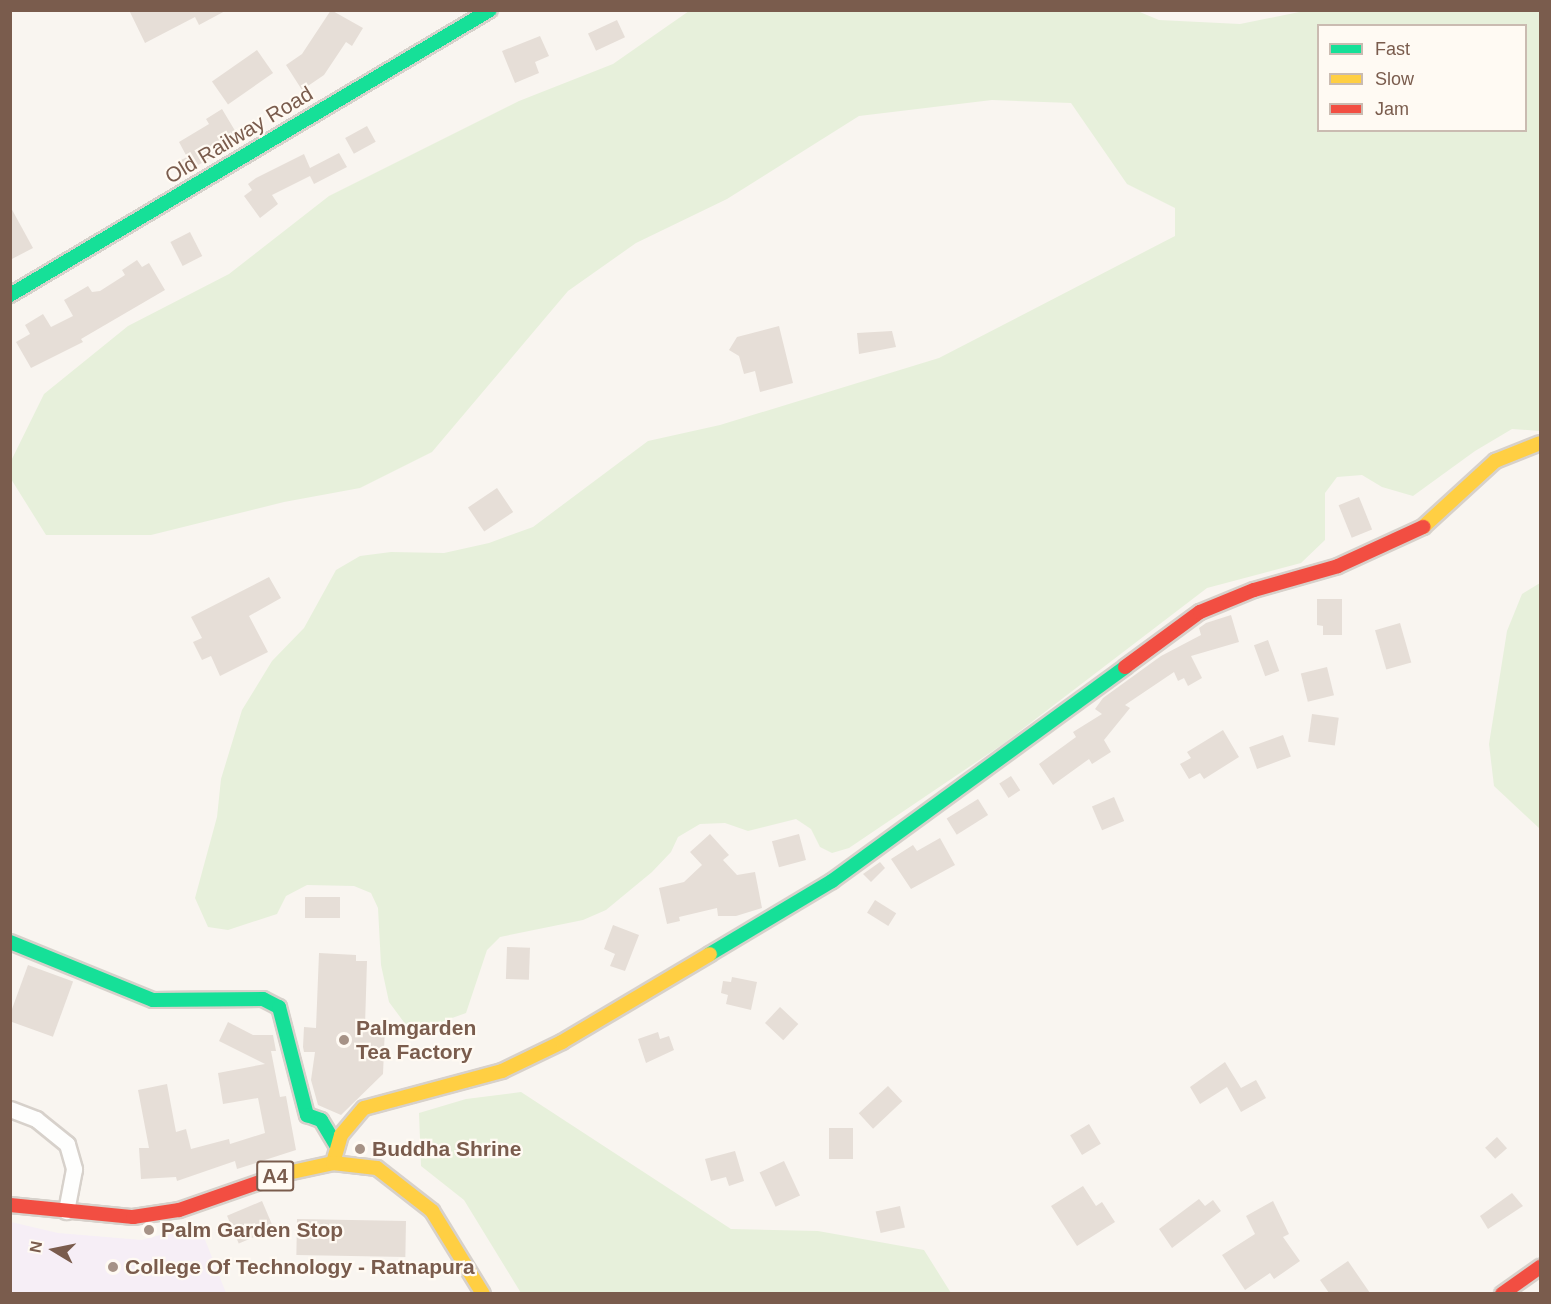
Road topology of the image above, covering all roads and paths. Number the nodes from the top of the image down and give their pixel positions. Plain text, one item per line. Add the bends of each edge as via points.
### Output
1 (490, 10) edge
2 (10, 295) edge
3 (1540, 443) edge
4 (10, 942) edge
5 (10, 1109) edge
6 (337, 1147) junction
7 (333, 1163) junction
8 (10, 1205) edge
9 (66, 1211) junction
10 (1540, 1267) edge
11 (483, 1293) edge
12 (1502, 1293) edge

1 - 2 main road, Old Railway Road
3 - 6 main road via 1496,461 1431,522 1338,566 1254,590 1200,612 832,881 562,1042 502,1071 364,1108 341,1135
4 - 6 main road via 153,1000 263,999 279,1007 307,1115 321,1120
5 - 9 street via 36,1119 67,1144 74,1169
6 - 7 main road
7 - 9 main road, A4 via 302,1167 179,1210 133,1217
7 - 11 main road, A4 via 377,1168 432,1211
8 - 9 main road, A4
10 - 12 main road

